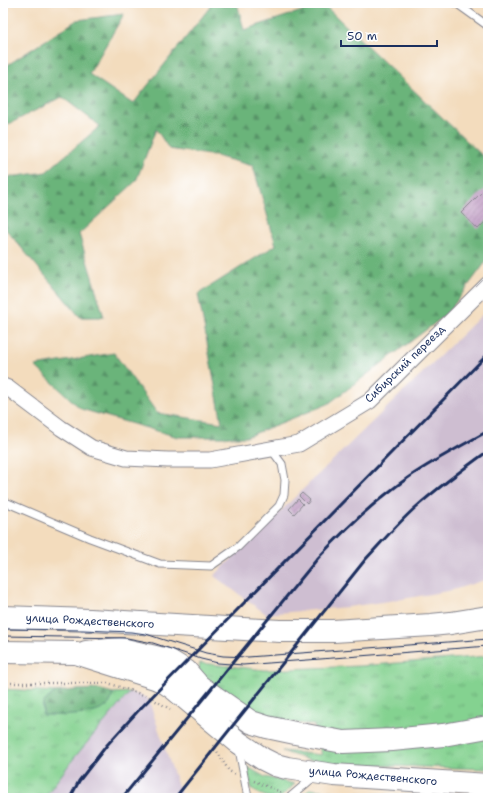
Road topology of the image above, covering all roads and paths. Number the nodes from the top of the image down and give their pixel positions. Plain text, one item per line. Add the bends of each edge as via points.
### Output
1 (456, 3) edge
2 (488, 26) edge
3 (488, 284) edge
4 (3, 386) edge
5 (271, 449) junction
6 (3, 501) edge
7 (488, 604) edge
8 (3, 616) edge
9 (488, 617) edge
10 (389, 627) junction
11 (3, 652) edge
12 (76, 653) junction
13 (3, 683) edge
14 (174, 712) dead end
15 (488, 727) edge
16 (213, 733) junction
17 (238, 742) junction
18 (343, 742) junction
19 (318, 773) junction
20 (244, 778) junction
21 (488, 785) edge
22 (290, 797) edge
23 (248, 798) edge

1 - 2 lane
3 - 5 street, Сибирский переезд via 370,401 299,444
4 - 5 street, Сибирский переезд via 92,448 126,458 210,460
5 - 6 lane via 282,464 284,495 278,506 238,547 211,566 160,564
7 - 10 main road
8 - 10 main road, улица Рождественского via 280,631
9 - 10 main road, улица Рождественского via 451,624
11 - 12 main road, улица Рождественского
12 - 16 main road, улица Рождественского via 164,682 173,688
12 - 18 main road via 121,649 168,660 186,671 199,686 251,722
13 - 14 path via 108,683 149,697
15 - 18 main road via 443,735
16 - 17 main road, улица Рождественского
16 - 18 main road via 304,746
16 - 20 path via 230,771
17 - 19 main road, улица Рождественского via 275,765
17 - 20 lane
19 - 21 main road, улица Рождественского
19 - 22 lane
20 - 22 path
20 - 23 lane

